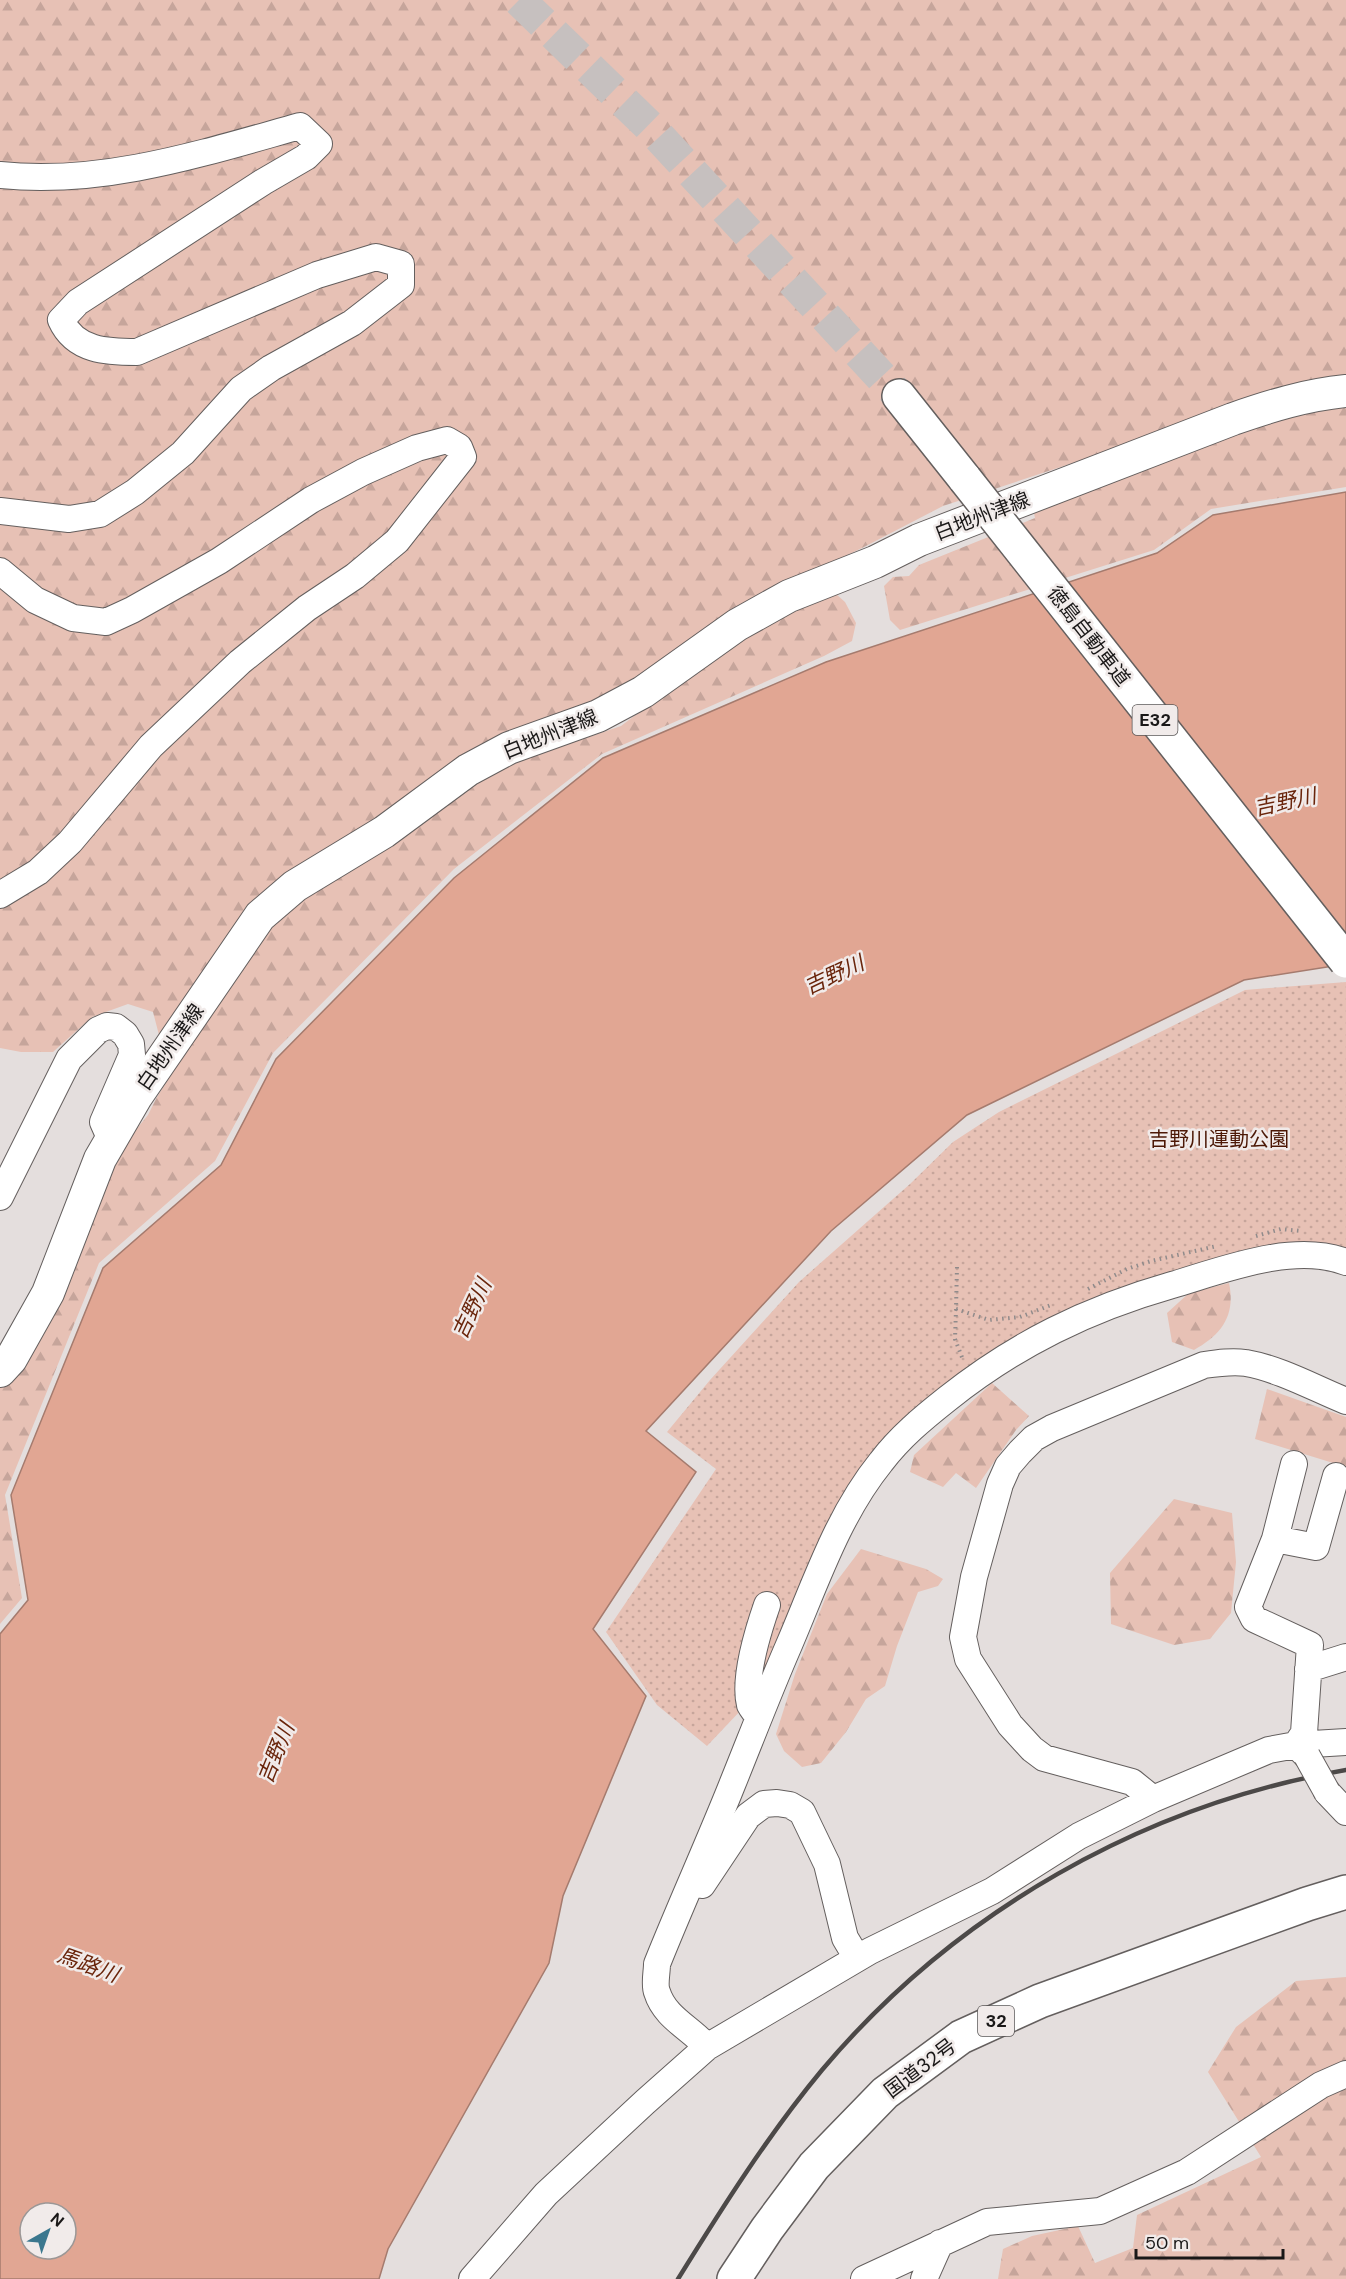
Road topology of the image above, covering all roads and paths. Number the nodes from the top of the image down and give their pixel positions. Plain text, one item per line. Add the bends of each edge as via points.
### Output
1 (0, 175) edge
2 (1346, 391) edge
3 (899, 396) tunnel mouth
4 (0, 511) edge
5 (0, 571) edge
6 (0, 896) edge
7 (1346, 961) edge
8 (111, 1140) junction
9 (8, 1159) edge
10 (0, 1197) edge
11 (1346, 1262) edge
12 (956, 1309) dead end
13 (0, 1371) edge
14 (973, 1379) junction
15 (1346, 1401) edge
16 (1294, 1464) dead end
17 (1336, 1476) dead end
18 (1275, 1539) junction
19 (767, 1605) dead end
20 (1346, 1657) edge
21 (1308, 1669) junction
22 (758, 1717) junction
23 (1346, 1742) edge
24 (1301, 1751) junction
25 (1153, 1799) junction
26 (1346, 1812) edge
27 (1346, 1892) edge
28 (683, 1899) junction
29 (857, 1958) junction
30 (707, 2047) junction
31 (1346, 2074) edge
32 (940, 2243) junction
33 (472, 2279) edge
34 (734, 2279) edge
35 (864, 2279) edge
36 (924, 2279) edge

1 - 4 street via 30,178 119,171 182,159 300,126 319,144 306,157 78,302 61,320 66,331 90,348 137,352 317,275 376,257 401,264 401,285 352,323 241,389 183,453 100,514 69,519
2 - 8 main road, 白地州津線 via 1279,403 919,540 789,596 737,625 644,692 598,716 509,748 468,770 384,832 295,886 260,916
3 - 7 highway, 徳島自動車道 / E32, bridge
5 - 6 street via 34,600 73,618 106,622 219,561 311,500 363,472 417,448 447,440 459,447 463,457 397,541 240,662 151,746 70,842 38,872
8 - 9 street via 103,1122 132,1055 125,1034 107,1026 69,1059
8 - 13 main road, 白地州津線 via 48,1293 11,1359
9 - 10 street
11 - 14 street via 1285,1257 1155,1290 1072,1320 1024,1345
12 - 14 path via 955,1339
14 - 22 street via 909,1430 855,1497
15 - 25 street via 1266,1368 1244,1363 1204,1365 1052,1428 1034,1438 1008,1466 974,1577 963,1637 968,1659 1010,1725 1032,1749 1044,1758 1132,1782
16 - 18 street
17 - 18 street via 1316,1547
18 - 21 street via 1248,1607 1254,1619 1310,1644
19 - 22 street via 749,1680 750,1705
20 - 21 street
21 - 24 street
22 - 28 street
23 - 24 street
24 - 25 street via 1269,1750
24 - 26 street, bridge via 1327,1792
25 - 29 street via 1079,1836 992,1892
27 - 34 highway, 国道32号 / 32 via 1040,2001 961,2037 885,2093 813,2166
28 - 29 street via 698,1892 755,1809 764,1804 790,1805 802,1812 827,1864 845,1938
28 - 30 street via 657,1964 656,1992 673,2019
29 - 30 street
30 - 33 street via 546,2194
31 - 32 street via 1321,2085 1187,2172 1100,2211 987,2222
32 - 35 street
32 - 36 street

